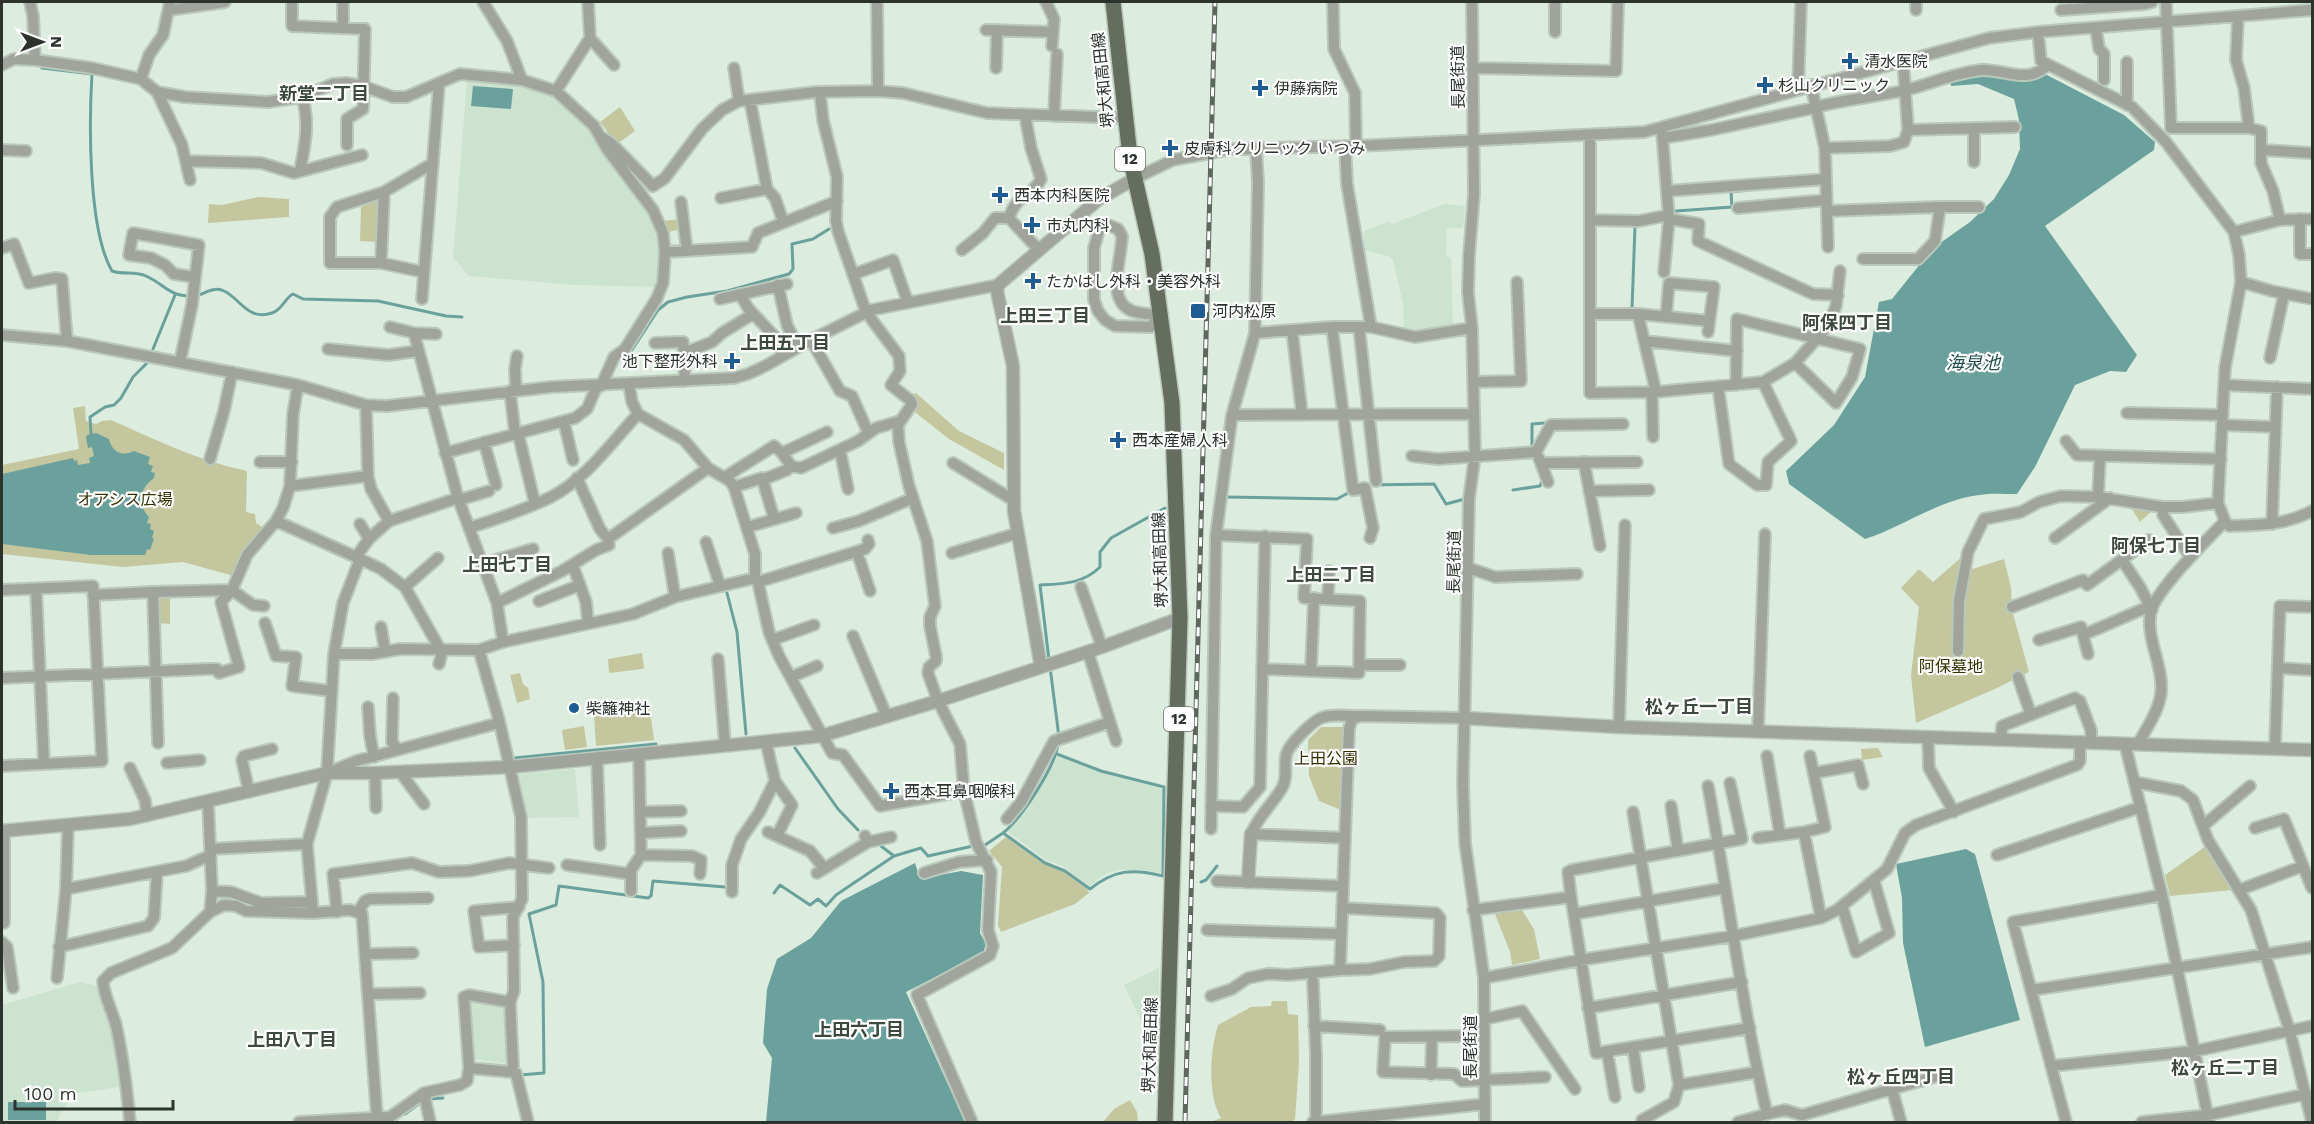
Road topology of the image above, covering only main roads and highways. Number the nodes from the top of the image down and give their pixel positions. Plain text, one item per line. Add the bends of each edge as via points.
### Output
1 (1113, 2) edge
2 (1165, 1122) edge

1 - 2 main road, 堺大和高田線 / 12 via 1124,118 1152,254 1172,403 1180,618

